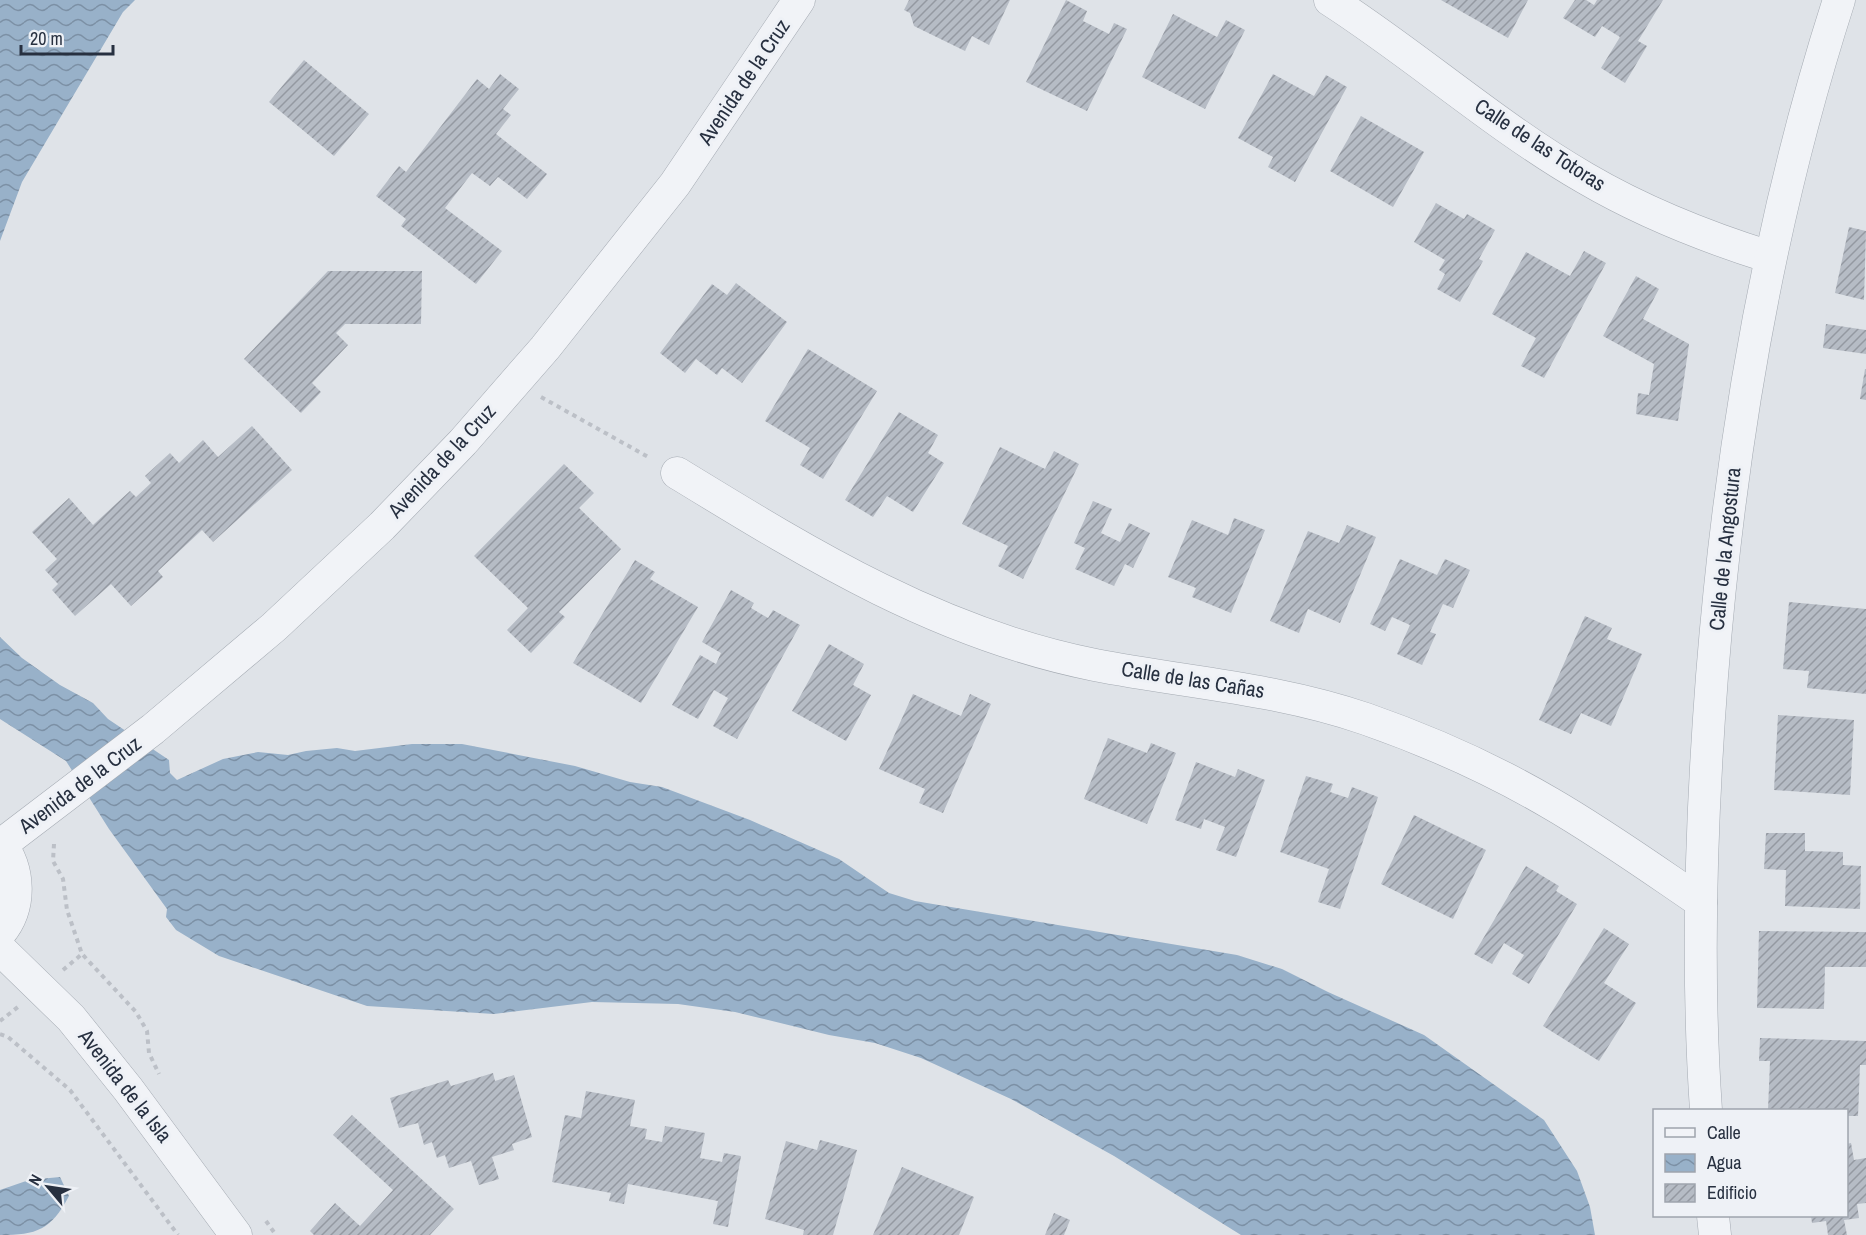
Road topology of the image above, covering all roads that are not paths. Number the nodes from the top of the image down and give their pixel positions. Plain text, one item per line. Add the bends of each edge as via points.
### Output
1 (799, 0) edge
2 (1330, 0) edge
3 (1839, 0) edge
4 (1770, 257) junction
5 (677, 473) road end
6 (1, 844) edge
7 (1701, 902) junction
8 (0, 933) edge
9 (0, 949) edge
10 (1706, 1109) edge
11 (1713, 1217) edge
12 (236, 1235) edge
13 (1715, 1235) edge

1 - 6 street, Avenida de la Cruz via 675,184 615,261 515,382 382,526 274,627 153,729
2 - 4 street, Calle de las Totoras via 1507,128 1586,179 1706,237
3 - 4 street, Calle de la Angostura via 1794,151
4 - 7 street, Calle de la Angostura via 1739,424 1721,563 1706,762
5 - 7 street, Calle de las Cañas via 830,565 899,600 973,630 1095,665 1267,691 1319,703 1414,738 1549,802
6 - 8 street via 12,863 16,884 14,906
7 - 10 street, Calle de la Angostura
9 - 12 street, Avenida de la Isla via 78,1027
11 - 13 street

